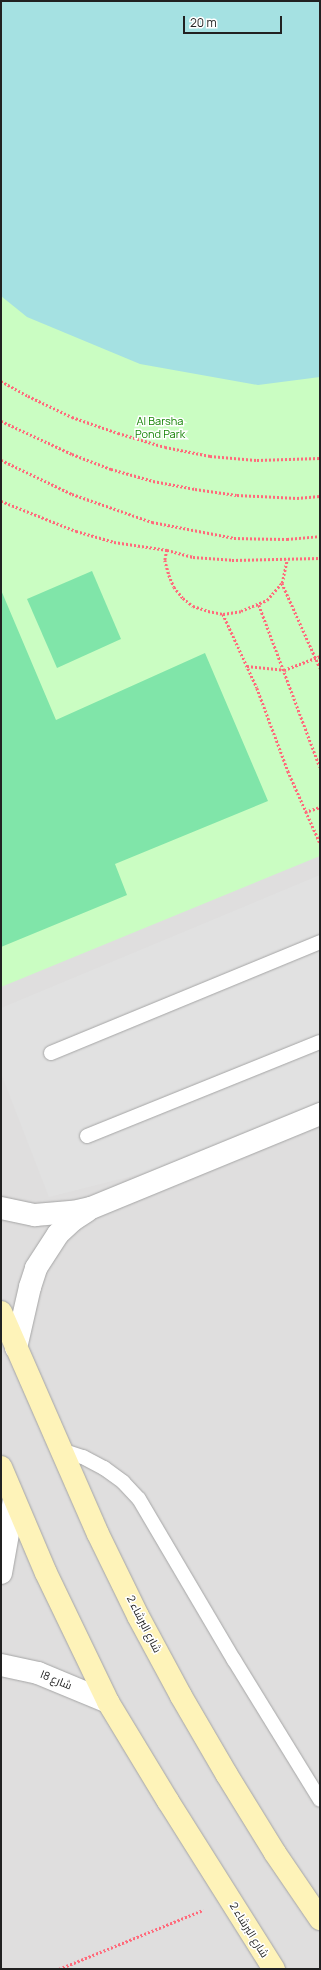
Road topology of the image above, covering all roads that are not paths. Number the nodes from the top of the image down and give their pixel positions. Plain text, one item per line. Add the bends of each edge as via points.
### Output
1 (320, 942) edge
2 (320, 1042) edge
3 (52, 1053) dead end
4 (320, 1114) edge
5 (87, 1136) dead end
6 (1, 1208) edge
7 (91, 1208) junction
8 (1, 1312) edge
9 (16, 1348) junction
10 (61, 1450) junction
11 (1, 1467) edge
12 (14, 1500) junction
13 (1, 1573) edge
14 (1, 1666) edge
15 (108, 1702) junction
16 (320, 1800) edge
17 (320, 1919) edge
18 (274, 1969) edge

1 - 3 lane
2 - 5 lane
4 - 7 street
6 - 7 street via 41,1215
7 - 9 street via 58,1234 36,1268
8 - 9 street, شارع البرشاء 2
9 - 10 street, شارع البرشاء 2
10 - 16 lane via 83,1457 104,1468 123,1482 139,1499
10 - 17 street, شارع البرشاء 2 via 138,1616 181,1696 267,1840
11 - 12 street, شارع البرشاء 2
12 - 13 street
12 - 15 street, شارع البرشاء 2
14 - 15 street, شارع 8ا via 38,1673
15 - 18 street, شارع البرشاء 2

